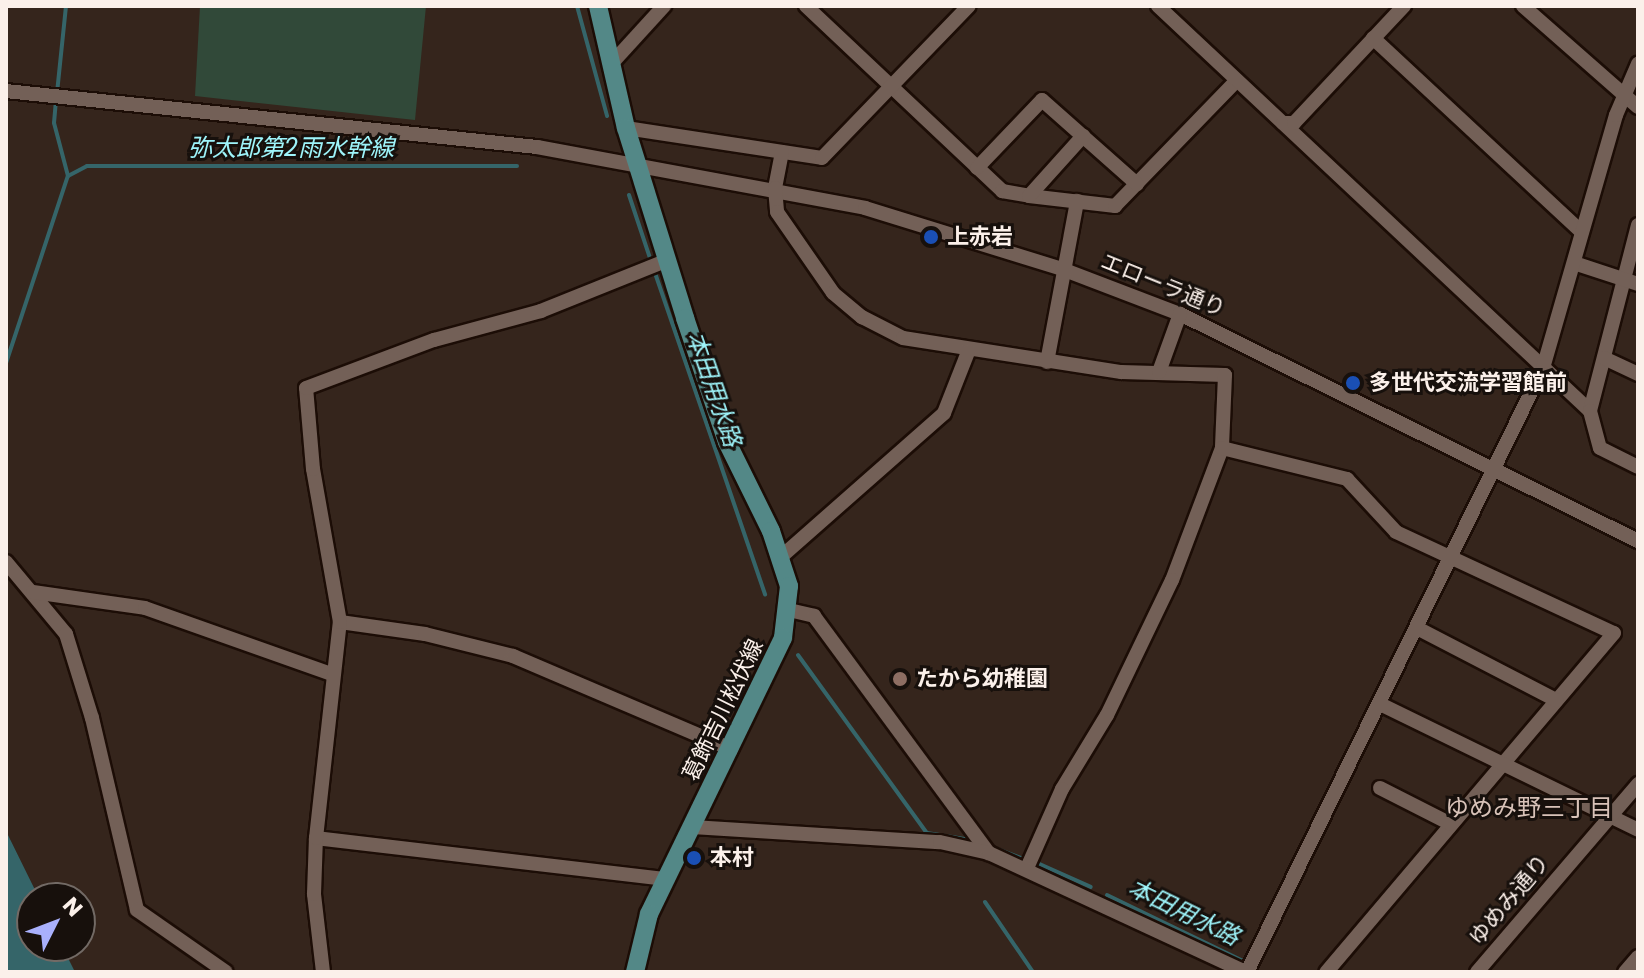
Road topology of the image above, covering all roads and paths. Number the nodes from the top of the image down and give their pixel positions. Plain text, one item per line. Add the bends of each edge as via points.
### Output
1 (598, 6) edge
2 (664, 6) edge
3 (806, 6) edge
4 (969, 6) edge
5 (1158, 6) edge
6 (1404, 6) edge
7 (1523, 6) edge
8 (1373, 38) junction
9 (611, 64) junction
10 (1638, 64) edge
11 (1237, 80) junction
12 (893, 89) junction
13 (6, 91) edge
14 (1623, 94) junction
15 (1638, 107) edge
16 (1283, 123) junction
17 (626, 128) junction
18 (1083, 136) junction
19 (782, 152) junction
20 (637, 164) junction
21 (977, 168) junction
22 (1137, 184) junction
23 (775, 188) junction
24 (1029, 196) junction
25 (1077, 201) junction
26 (1638, 225) edge
27 (1582, 232) junction
28 (668, 260) junction
29 (1574, 263) junction
30 (1062, 269) junction
31 (1624, 277) junction
32 (1638, 284) edge
33 (1180, 314) junction
34 (968, 352) junction
35 (1604, 358) junction
36 (1047, 362) junction
37 (1543, 368) junction
38 (1159, 372) junction
39 (1638, 374) edge
40 (1590, 411) junction
41 (1222, 448) junction
42 (1638, 467) edge
43 (1496, 468) junction
44 (1638, 541) edge
45 (782, 556) junction
46 (1452, 558) junction
47 (6, 562) edge
48 (33, 592) junction
49 (789, 610) junction
50 (340, 622) junction
51 (1417, 628) junction
52 (331, 674) junction
53 (1556, 700) junction
54 (1380, 704) junction
55 (731, 749) junction
56 (1504, 764) junction
57 (1638, 784) edge
58 (1380, 788) dead end
59 (1610, 815) junction
60 (1451, 824) junction
61 (692, 827) junction
62 (1638, 830) edge
63 (316, 838) junction
64 (989, 853) junction
65 (1027, 868) junction
66 (666, 879) junction
67 (1638, 957) edge
68 (226, 972) edge
69 (323, 972) edge
70 (635, 972) edge
71 (1246, 972) edge
72 (1326, 972) edge
73 (1477, 972) edge
74 (1625, 972) edge

1 - 9 main road, 葛飾吉川松伏線
2 - 9 street
3 - 12 street
4 - 12 street
5 - 11 street
6 - 8 street
7 - 14 street
8 - 16 street via 1294,123
8 - 27 street
9 - 17 main road, 葛飾吉川松伏線
10 - 14 street
11 - 16 street
11 - 22 street
12 - 19 street via 822,158
12 - 21 street
13 - 20 street, エローラ通り via 424,133
14 - 15 street
14 - 27 street
16 - 37 street
17 - 19 street
17 - 20 main road, 葛飾吉川松伏線
18 - 21 street via 1042,100
18 - 22 street
18 - 24 street
19 - 23 street
20 - 23 street, エローラ通り
20 - 28 main road, 葛飾吉川松伏線
21 - 24 street via 1002,191
22 - 25 street via 1115,206
23 - 30 street, エローラ通り via 893,216
23 - 34 street via 777,212 833,293 862,317 903,338
24 - 25 street
25 - 30 street
26 - 31 street
27 - 29 street
28 - 45 main road, 葛飾吉川松伏線 via 727,442
28 - 50 street via 541,311 434,340 306,388 313,469
29 - 31 street
29 - 37 street
30 - 33 street, エローラ通り
30 - 36 street
31 - 32 street
31 - 35 street
33 - 38 street
33 - 43 street, エローラ通り
34 - 36 street
34 - 45 street via 944,413
35 - 39 street
35 - 40 street
36 - 38 street
37 - 40 street
37 - 43 street
38 - 41 street via 1225,375
40 - 42 street via 1600,448
41 - 46 street via 1347,479 1396,532
41 - 65 street via 1166,593 1107,715 1062,789
43 - 44 street, エローラ通り
43 - 46 street
45 - 49 main road, 葛飾吉川松伏線
46 - 51 street
46 - 53 street via 1614,633
47 - 48 street
48 - 52 street via 145,608
48 - 68 street via 66,634 79,673 137,910
49 - 55 main road, 葛飾吉川松伏線 via 783,638
49 - 64 street via 814,616
50 - 52 street
50 - 55 street via 412,631 513,656
51 - 53 street
51 - 54 street
52 - 63 street
53 - 56 street
54 - 56 street
54 - 71 street
55 - 61 main road, 葛飾吉川松伏線
56 - 59 street
56 - 60 street
57 - 59 street, ゆめみ通り
58 - 60 street
59 - 62 street
59 - 73 street, ゆめみ通り
60 - 72 street
61 - 64 street via 940,842
61 - 66 main road, 葛飾吉川松伏線
63 - 66 street
63 - 69 street via 314,894
64 - 65 street
65 - 71 street
66 - 70 main road, 葛飾吉川松伏線 via 642,936
67 - 74 street

